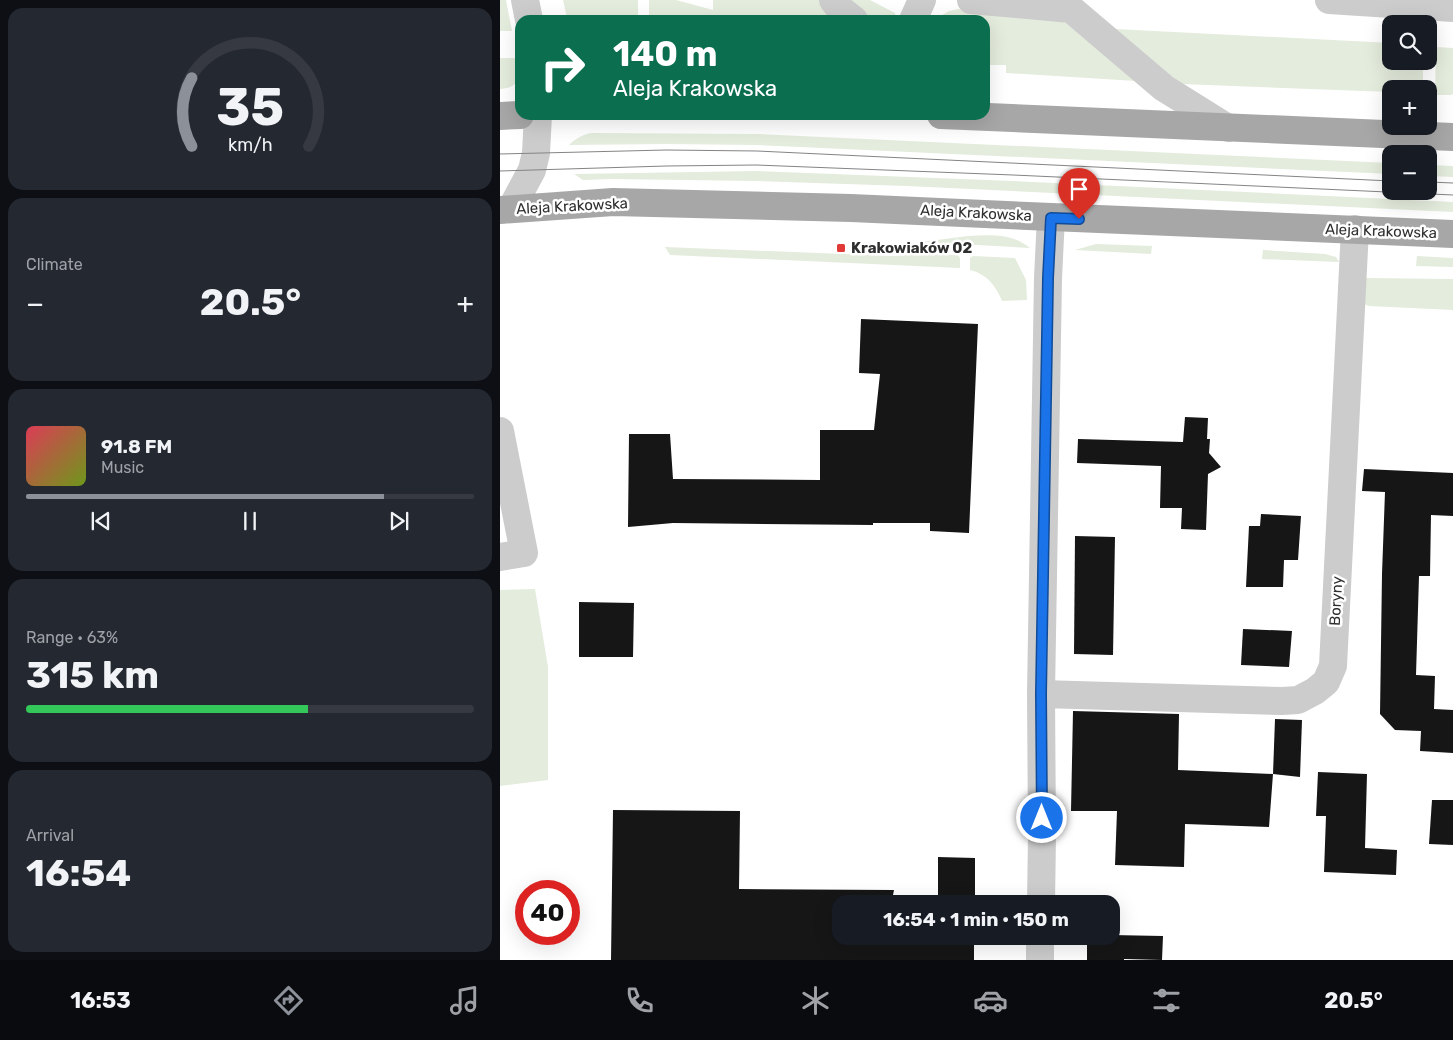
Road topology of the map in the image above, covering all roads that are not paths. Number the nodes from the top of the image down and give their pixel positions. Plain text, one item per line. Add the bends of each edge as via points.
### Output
1 (525, 0) edge
2 (833, 0) edge
3 (922, 0) edge
4 (971, 0) edge
5 (1329, 0) edge
6 (1070, 4) edge
7 (1453, 8) edge
8 (528, 15) edge
9 (848, 15) edge
10 (915, 15) edge
11 (515, 115) edge
12 (500, 116) edge
13 (990, 117) edge
14 (538, 120) edge
15 (1228, 128) junction
16 (1447, 133) edge
17 (504, 203) edge
18 (1051, 218) junction
19 (1355, 229) junction
20 (1453, 234) edge
21 (500, 431) edge
22 (500, 557) edge
23 (1041, 694) junction
24 (1041, 895) edge
25 (1040, 945) edge
26 (1040, 960) edge

1 - 8 street
2 - 9 street
3 - 10 street
4 - 6 street
5 - 7 street
6 - 15 street via 1164,88
11 - 12 main road
13 - 15 main road
14 - 17 street via 532,170
15 - 16 main road
17 - 18 main road, Aleja Krakowska via 613,202 861,208
18 - 19 main road, Aleja Krakowska
18 - 23 street
19 - 20 main road, Aleja Krakowska
19 - 23 street, Boryny via 1333,666 1326,682 1298,700 1282,701
21 - 22 street via 524,553
23 - 24 street
25 - 26 street

